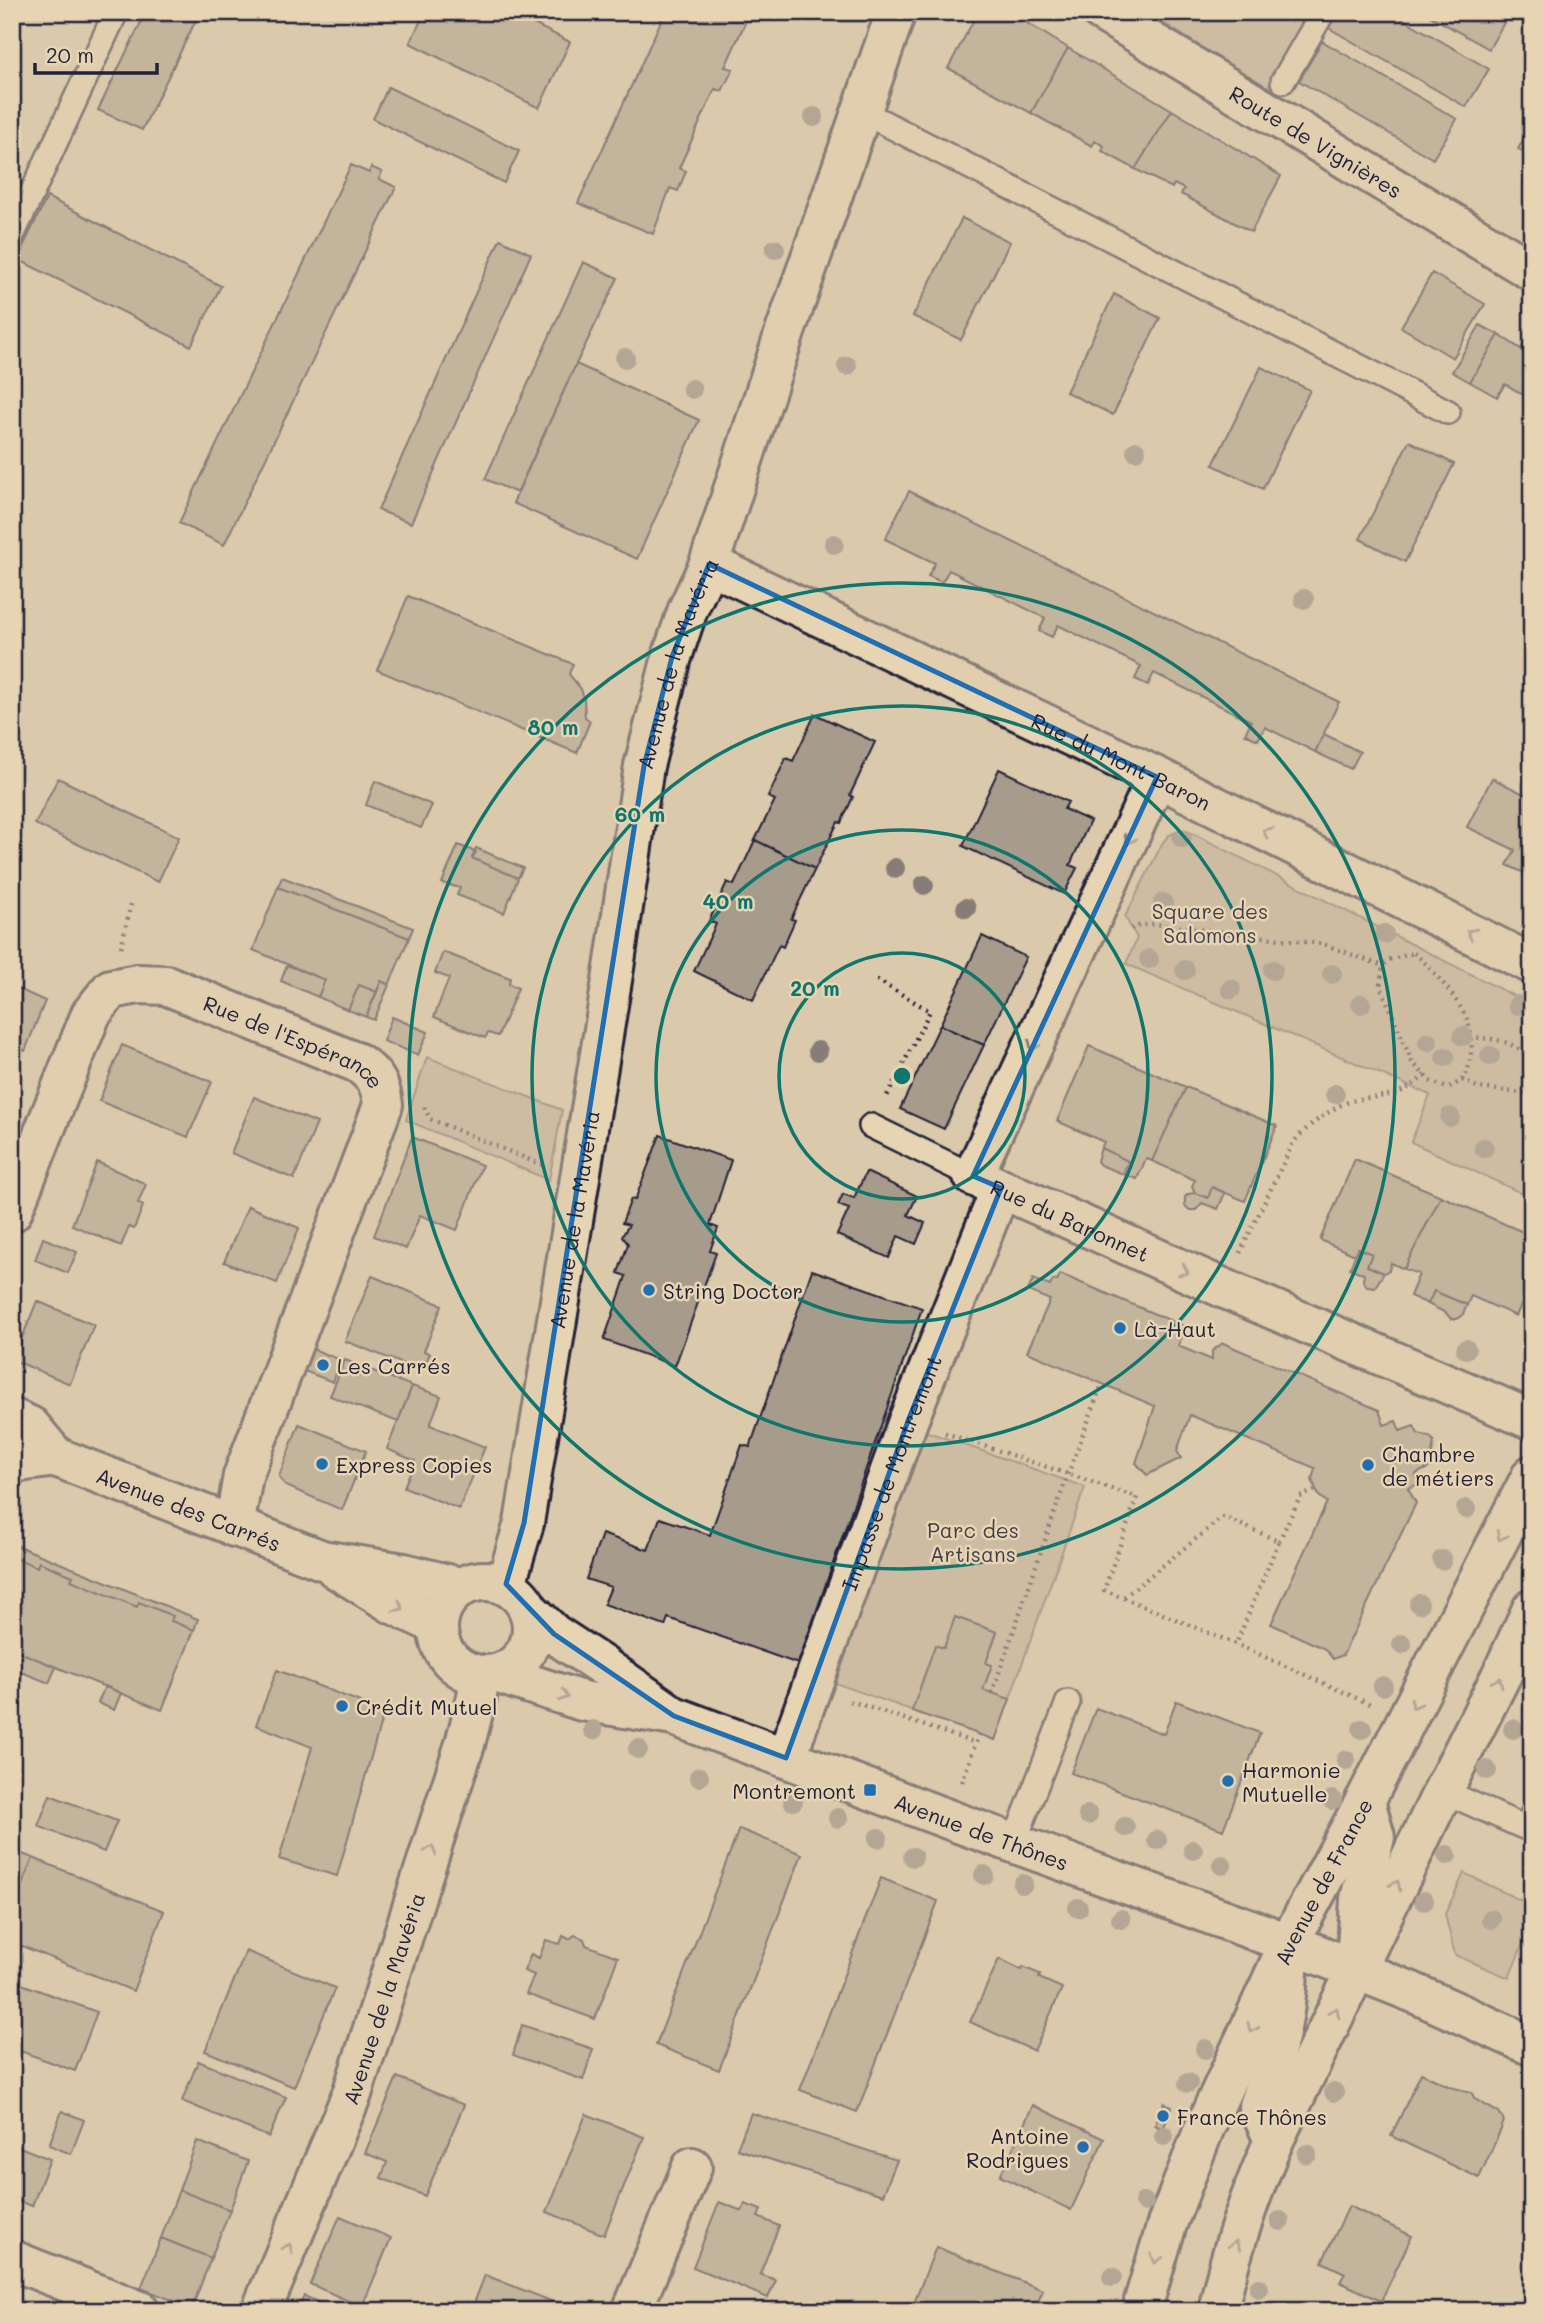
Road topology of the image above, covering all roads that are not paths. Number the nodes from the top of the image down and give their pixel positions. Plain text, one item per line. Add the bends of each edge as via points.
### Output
1 (116, 12) edge
2 (896, 12) edge
3 (1323, 12) edge
4 (1104, 13) edge
5 (1283, 81) dead end
6 (861, 111) junction
7 (12, 236) edge
8 (1532, 271) edge
9 (1448, 412) dead end
10 (709, 564) junction
11 (1157, 778) junction
12 (1532, 964) edge
13 (872, 1126) road end
14 (987, 1182) junction
15 (12, 1212) edge
16 (12, 1418) edge
17 (1532, 1420) edge
18 (56, 1457) junction
19 (12, 1463) edge
20 (1532, 1475) edge
21 (234, 1527) junction
22 (322, 1560) junction
23 (459, 1587) junction
24 (518, 1598) junction
25 (1532, 1609) edge
26 (437, 1625) junction
27 (489, 1675) junction
28 (1068, 1702) dead end
29 (674, 1716) junction
30 (786, 1758) junction
31 (1443, 1791) junction
32 (1365, 1801) junction
33 (1532, 1815) edge
34 (1014, 1843) junction
35 (1289, 1943) junction
36 (1356, 1969) junction
37 (1532, 2046) edge
38 (1274, 2140) junction
39 (692, 2167) dead end
40 (12, 2260) edge
41 (1143, 2308) edge
42 (140, 2311) edge
43 (261, 2311) edge
44 (632, 2311) edge
45 (1219, 2311) edge

1 - 7 lane
2 - 6 street, Avenue de la Mavéria
3 - 5 lane
4 - 8 street, Route de Vignières
6 - 9 lane
6 - 10 street, Avenue de la Mavéria
10 - 11 street, Rue du Mont-Baron
10 - 24 street, Avenue de la Mavéria via 672,657 644,766 524,1523
12 -> 11 street, Rue du Mont-Baron
11 -> 14 street, Rue du Baronnet via 1101,900
13 - 14 lane
14 -> 17 street, Rue du Baronnet
14 - 30 street, Impasse de Montremont via 908,1420
15 - 21 street, Rue de l'Espérance via 91,1014 111,989 166,985 369,1070 380,1086 383,1105 243,1476
16 - 18 street, Avenue des Carrés via 30,1426
18 - 19 street, Avenue des Carrés
18 - 21 street, Avenue des Carrés
20 -> 32 street, Avenue de France
21 - 22 street, Avenue des Carrés
22 - 23 street, Avenue des Carrés
22 -> 26 street, Avenue des Carrés
23 - 24 street via 482,1580
23 - 26 street via 443,1603
24 - 27 street via 533,1630 528,1649 512,1668
24 - 29 street, Avenue de Thônes via 554,1634
31 -> 25 street
26 - 27 street via 441,1648 457,1667
27 -> 29 street, Avenue de Thônes via 582,1702
43 -> 27 street, Avenue de la Mavéria via 352,2094 477,1698
28 - 34 lane
29 - 30 street, Avenue de Thônes
30 - 34 street, Avenue de Thônes
31 - 33 lane via 1526,1828
36 -> 31 street
32 - 35 street, Avenue de France
32 - 36 street via 1375,1837 1360,1899
34 - 35 street, Avenue de Thônes
35 - 36 street, Avenue de Thônes
35 - 38 street via 1283,2025 1258,2106
35 -> 41 street, Avenue de France via 1205,2129 1167,2224
36 - 37 street
38 -> 36 street
45 -> 38 street via 1234,2246
39 - 44 street
40 - 42 street

